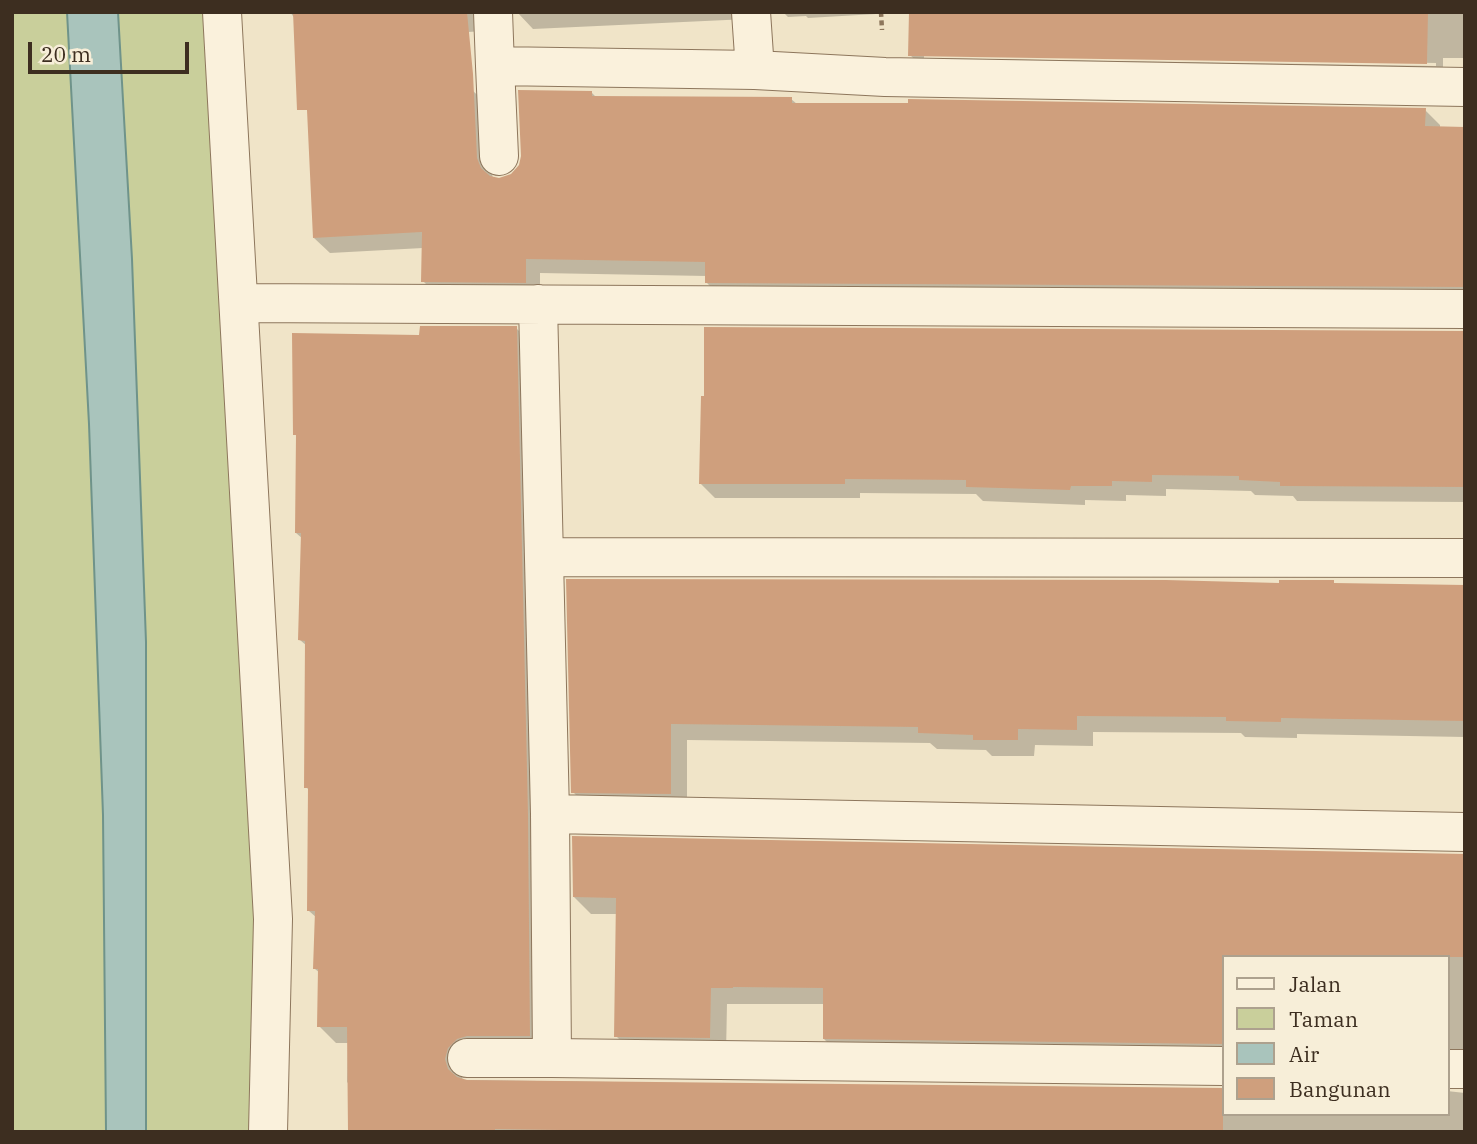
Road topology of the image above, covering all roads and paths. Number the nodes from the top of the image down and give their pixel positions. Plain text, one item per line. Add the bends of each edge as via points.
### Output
1 (222, 12) edge
2 (493, 12) edge
3 (751, 12) edge
4 (495, 66) junction
5 (755, 71) junction
6 (1465, 87) edge
7 (499, 156) dead end
8 (239, 303) junction
9 (538, 304) junction
10 (1465, 309) edge
11 (544, 557) junction
12 (1465, 558) edge
13 (550, 814) junction
14 (1465, 832) edge
15 (467, 1058) dead end
16 (552, 1058) junction
17 (1222, 1066) edge
18 (268, 1132) edge

1 - 8 street
2 - 4 street
3 - 5 street
4 - 5 street
4 - 7 street
5 - 6 street
8 - 9 street
8 - 18 street via 272,919
9 - 10 street
9 - 11 street
11 - 12 street
11 - 13 street
13 - 14 street
13 - 16 street
15 - 16 street
16 - 17 street

